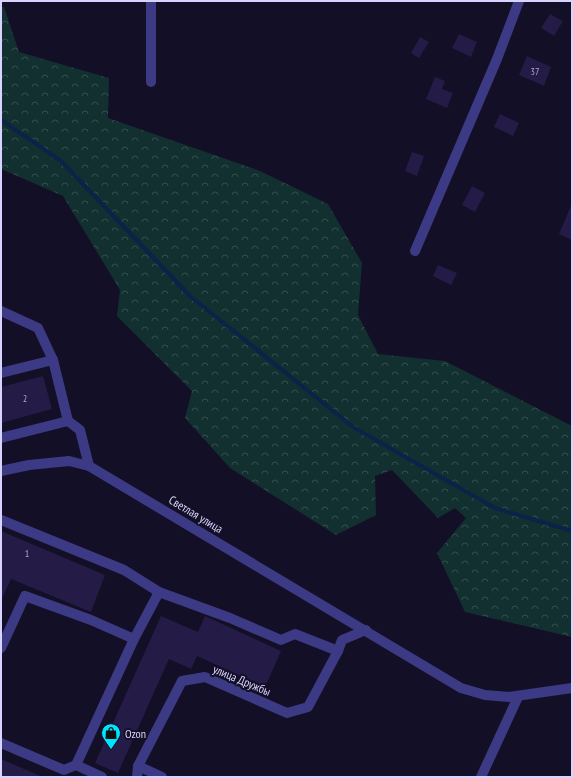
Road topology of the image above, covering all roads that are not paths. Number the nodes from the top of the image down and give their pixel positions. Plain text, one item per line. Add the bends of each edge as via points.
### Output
1 (151, 1) edge
2 (519, 1) edge
3 (151, 82) dead end
4 (415, 251) dead end
5 (1, 311) edge
6 (53, 360) junction
7 (1, 373) edge
8 (68, 421) junction
9 (1, 438) edge
10 (89, 466) junction
11 (1, 471) edge
12 (1, 520) edge
13 (159, 592) junction
14 (366, 630) junction
15 (134, 639) junction
16 (1, 648) edge
17 (338, 651) junction
18 (572, 688) edge
19 (518, 697) junction
20 (1, 743) edge
21 (76, 764) junction
22 (138, 766) junction
23 (102, 777) edge
24 (137, 777) edge
25 (162, 777) edge
26 (481, 777) edge

1 - 3 street
2 - 4 street
5 - 6 street via 38,328
6 - 7 street
6 - 8 street
8 - 9 street
8 - 10 street via 80,430
10 - 11 street, Светлая улица via 69,461
10 - 14 street, Светлая улица
12 - 13 street via 124,570
13 - 15 street
13 - 17 street via 281,640 295,634
14 - 17 street via 342,640
14 - 19 street, Светлая улица via 461,688 485,696
15 - 16 street via 25,596
15 - 21 street
17 - 22 street, улица Дружбы via 308,707 287,713 205,677 182,681
18 - 19 street, Светлая улица
19 - 26 street
20 - 21 street via 64,770
21 - 23 street
22 - 24 street, улица Дружбы
22 - 25 street

